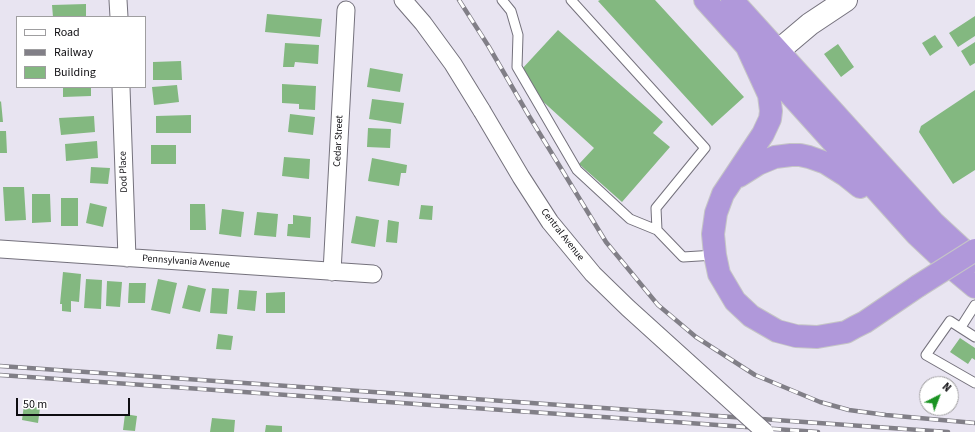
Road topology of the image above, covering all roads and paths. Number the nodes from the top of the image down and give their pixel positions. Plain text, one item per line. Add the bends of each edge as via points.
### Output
1 (118, 0) edge
2 (403, 0) edge
3 (502, 0) edge
4 (571, 0) edge
5 (705, 0) edge
6 (732, 0) edge
7 (846, 0) edge
8 (346, 10) dead end
9 (119, 16) edge
10 (747, 47) junction
11 (778, 51) junction
12 (121, 88) edge
13 (733, 180) junction
14 (657, 230) junction
15 (916, 234) junction
16 (0, 249) edge
17 (975, 250) edge
18 (715, 255) junction
19 (127, 258) junction
20 (975, 261) edge
21 (332, 272) junction
22 (373, 274) dead end
23 (975, 287) edge
24 (975, 305) edge
25 (961, 327) junction
26 (975, 337) edge
27 (975, 383) edge
28 (765, 432) edge

1 - 9 street
2 - 28 street, Central Avenue, bridge via 453,64 521,177 571,248 628,308
3 - 14 lane via 511,11 518,35 517,67 577,170 630,220
4 - 14 lane via 706,148 656,208
5 - 10 highway
6 - 11 highway
7 - 11 main road via 810,24
8 - 21 street, Cedar Street
10 - 13 highway via 769,95 771,111 770,120 763,134
10 - 15 highway
11 - 20 highway via 928,217
12 - 19 street, Dod Place
13 - 15 highway via 758,164 775,157 791,155 817,159 845,175
13 - 18 highway via 723,194 716,213 713,234
14 - 18 lane via 682,257
15 - 23 highway
16 - 19 street, Pennsylvania Avenue
17 - 18 highway, bridge via 865,322 846,332 817,337 796,336 777,331 743,310 719,274
19 - 21 street, Pennsylvania Avenue
21 - 22 street, Pennsylvania Avenue
24 - 25 lane
25 - 26 lane
25 - 27 lane via 950,321 926,354

